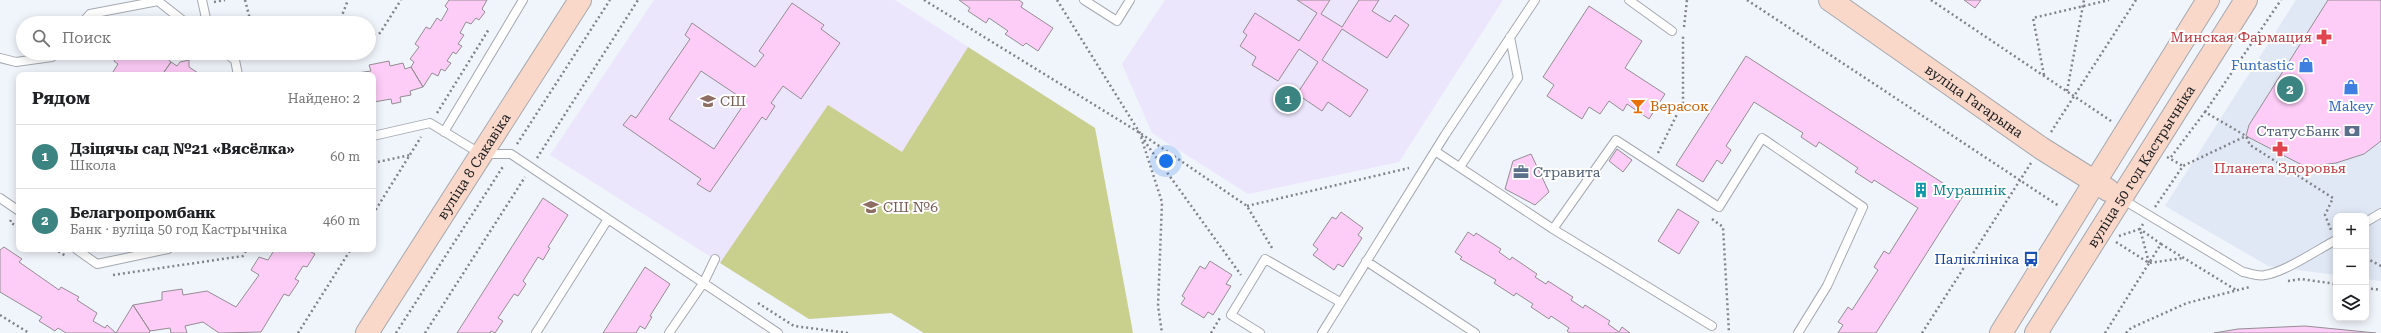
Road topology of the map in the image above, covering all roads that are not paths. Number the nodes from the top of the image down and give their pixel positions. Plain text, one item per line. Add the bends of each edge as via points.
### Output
1 (202, 0) edge
2 (523, 0) edge
3 (580, 0) edge
4 (1084, 0) edge
5 (1130, 0) edge
6 (1535, 0) edge
7 (1629, 0) edge
8 (1830, 0) edge
9 (2246, 0) edge
10 (158, 1) edge
11 (2206, 1) edge
12 (88, 16) edge
13 (177, 16) edge
14 (206, 16) edge
15 (1672, 31) dead end
16 (1510, 37) junction
17 (0, 58) edge
18 (30, 60) edge
19 (235, 60) edge
20 (237, 72) edge
21 (444, 132) junction
22 (376, 135) edge
23 (1435, 150) junction
24 (482, 154) junction
25 (1460, 167) junction
26 (2096, 181) junction
27 (0, 198) edge
28 (2121, 198) junction
29 (16, 209) edge
30 (2381, 213) edge
31 (608, 219) junction
32 (2369, 220) edge
33 (1553, 229) junction
34 (2333, 241) edge
35 (80, 252) edge
36 (154, 252) edge
37 (715, 259) dead end
38 (1366, 261) junction
39 (704, 282) junction
40 (1340, 302) junction
41 (1712, 326) dead end
42 (367, 333) edge
43 (536, 333) edge
44 (669, 333) edge
45 (778, 333) edge
46 (1260, 333) edge
47 (1322, 333) edge
48 (1475, 333) edge
49 (1798, 333) edge
50 (2001, 333) edge
51 (2036, 333) edge

1 - 14 lane
2 - 21 lane
3 - 24 main road, вуліца 8 Сакавіка
4 - 5 lane via 1117,21
6 - 16 lane
7 - 15 lane
8 - 26 main road, вуліца Гагарына via 2041,148
9 - 28 main road, вуліца 50 год Кастрычніка via 2161,154
10 - 12 lane
10 - 13 lane
11 - 26 main road
16 - 23 lane
16 - 25 lane via 1518,78
17 - 18 lane via 16,62
19 - 20 lane
21 - 22 lane via 430,123
21 - 24 lane
23 - 25 lane
23 - 38 lane
24 - 31 lane via 511,154
24 - 42 main road, вуліца 8 Сакавіка
25 - 33 lane
26 - 28 main road, вуліца Гагарына
26 - 50 main road
27 - 29 lane
28 - 34 lane via 2243,272 2255,275 2263,276 2277,272
28 - 51 main road, вуліца 50 год Кастрычніка
30 - 32 lane
31 - 39 lane
31 - 43 lane
33 - 41 lane
33 - 49 lane via 1616,140 1719,207 1762,138 1863,207 1827,286
35 - 36 lane via 97,264
37 - 39 lane
38 - 40 lane
38 - 48 lane
39 - 44 lane
39 - 45 lane
40 - 46 lane via 1265,259 1231,315
40 - 47 lane

